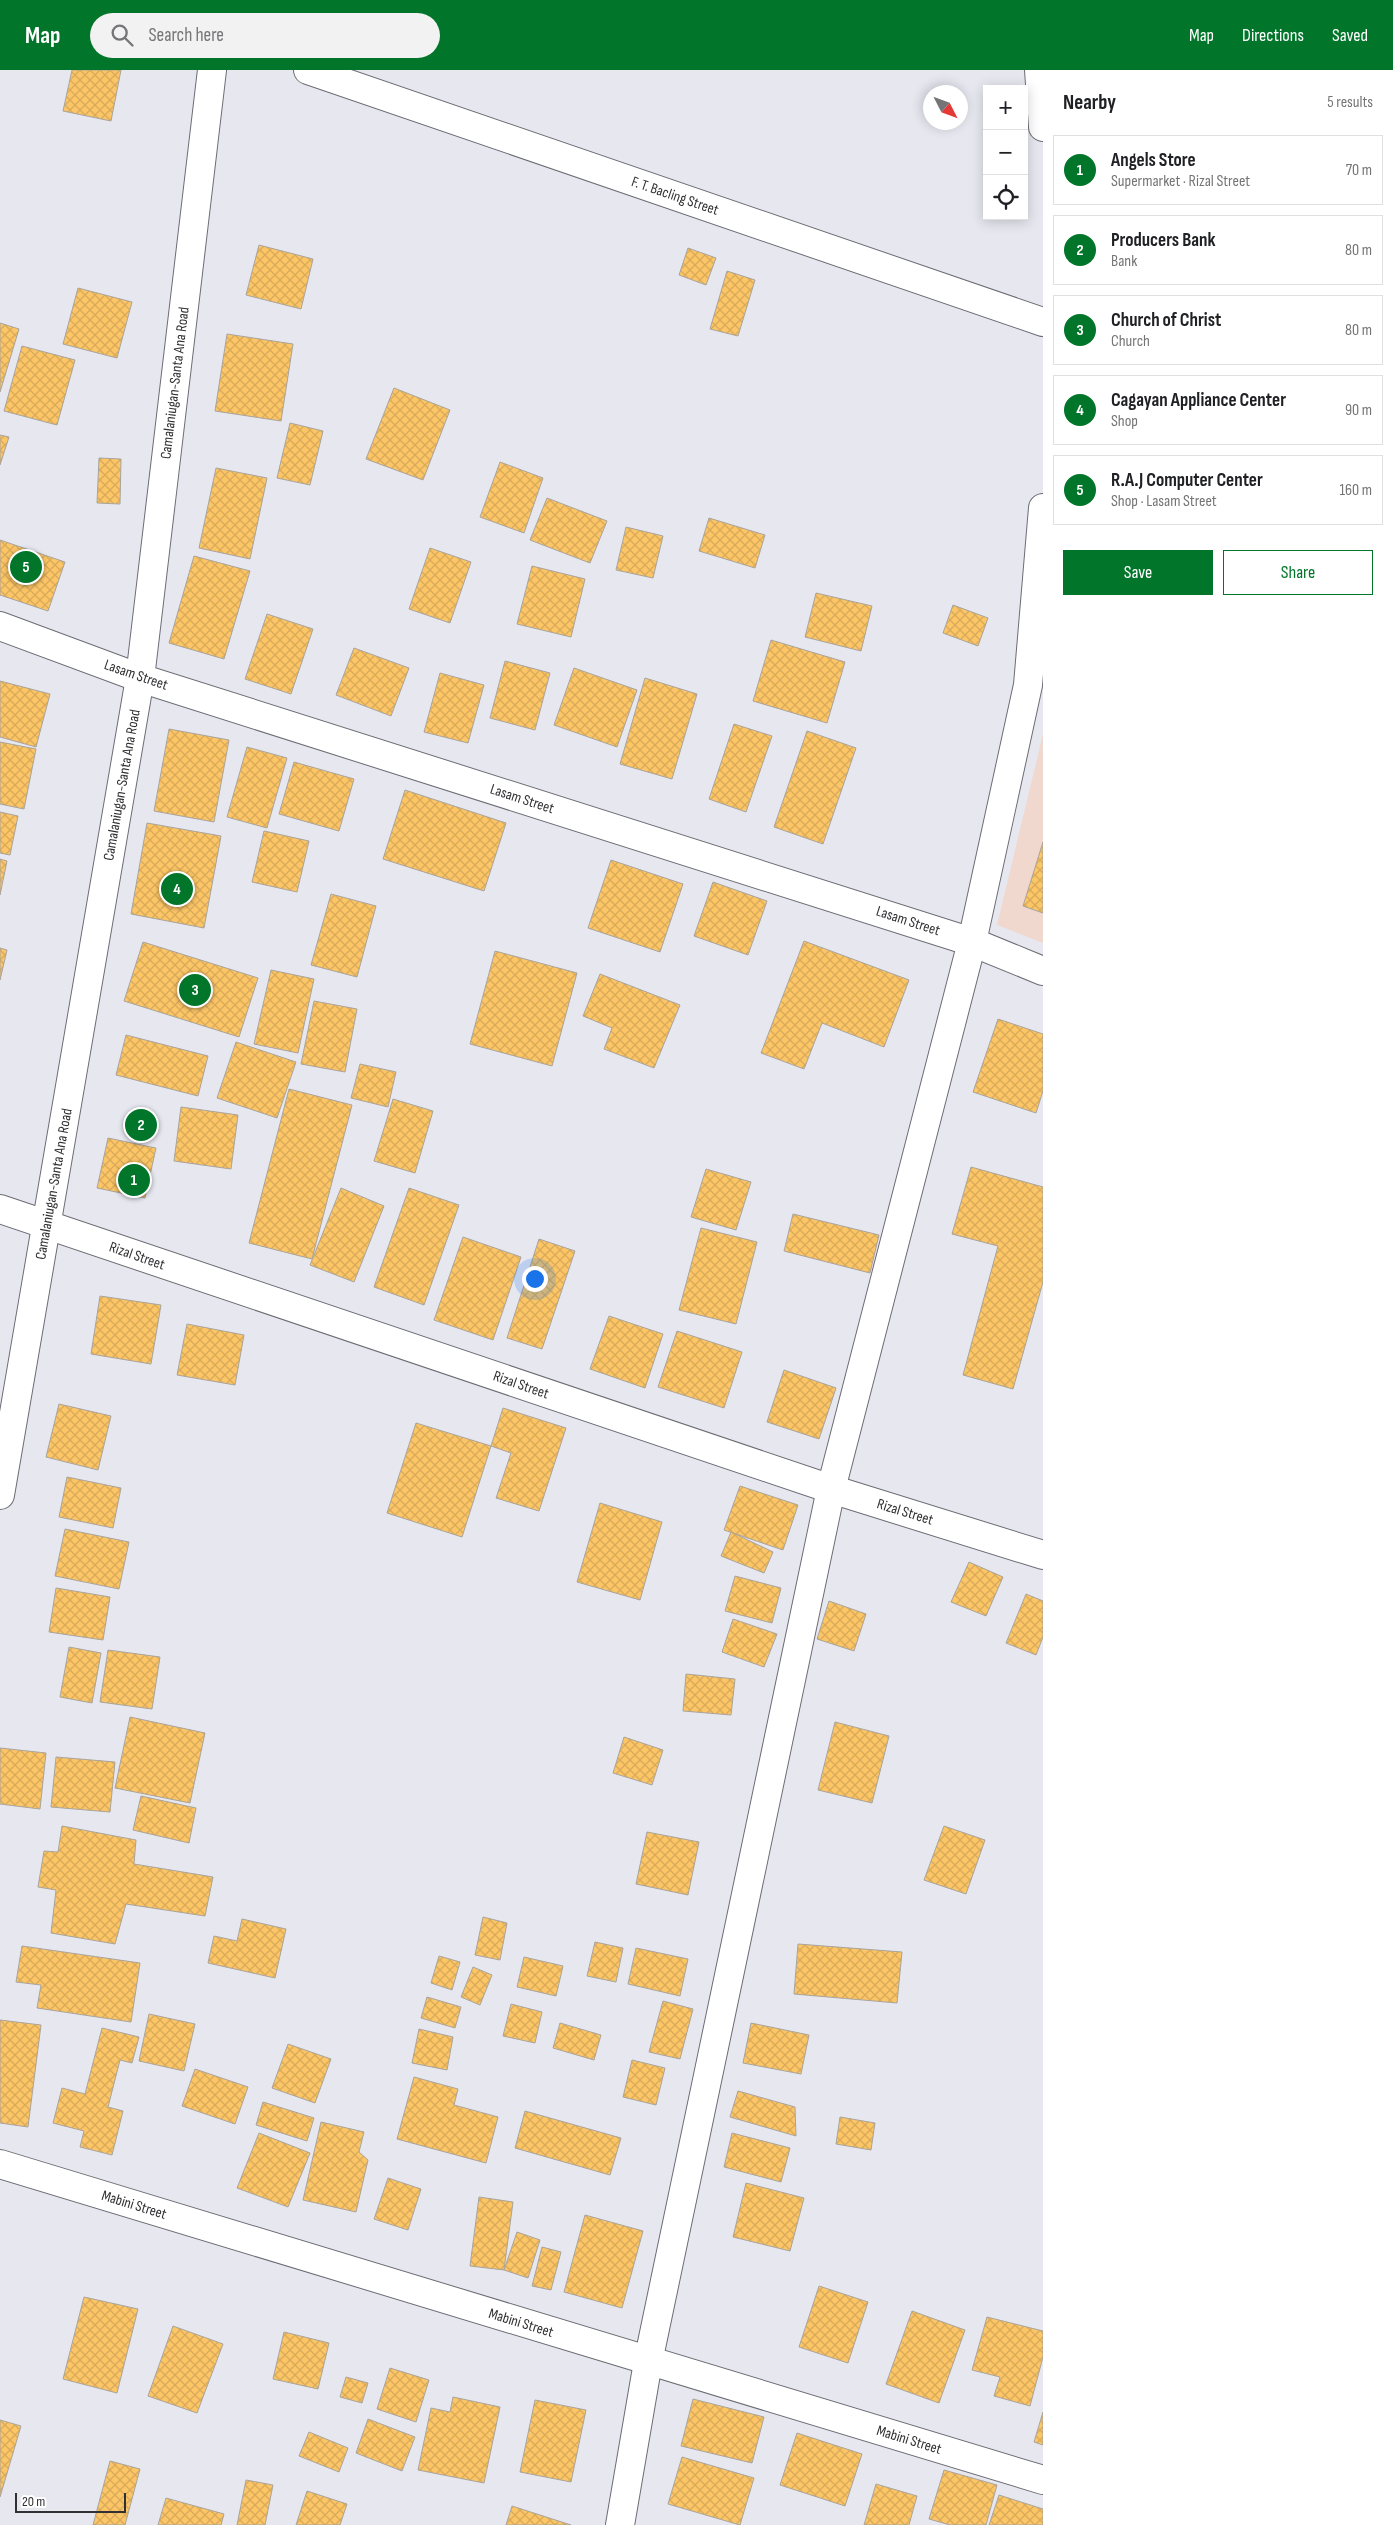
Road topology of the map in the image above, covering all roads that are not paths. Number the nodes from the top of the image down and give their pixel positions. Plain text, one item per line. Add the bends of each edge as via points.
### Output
1 (212, 70) edge
2 (308, 70) edge
3 (1038, 70) edge
4 (1043, 127) edge
5 (1043, 322) edge
6 (1043, 508) edge
7 (0, 626) edge
8 (140, 678) junction
9 (972, 942) junction
10 (1043, 971) edge
11 (0, 1209) edge
12 (47, 1225) junction
13 (831, 1489) junction
14 (0, 1495) edge
15 (1043, 1555) edge
16 (0, 2164) edge
17 (648, 2362) junction
18 (1043, 2480) edge
19 (620, 2525) edge

1 - 8 street, Camalaniugan-Santa Ana Road
2 - 5 street, F. T. Bacling Street
3 - 4 street
6 - 9 street via 1028,685
7 - 8 street, Lasam Street
8 - 9 street, Lasam Street
8 - 12 street, Camalaniugan-Santa Ana Road
9 - 10 street, Lasam Street
9 - 13 street
11 - 12 street, Rizal Street
12 - 13 street, Rizal Street
12 - 14 street, Camalaniugan-Santa Ana Road
13 - 15 street, Rizal Street
13 - 17 street
16 - 17 street, Mabini Street
17 - 18 street, Mabini Street
17 - 19 street

